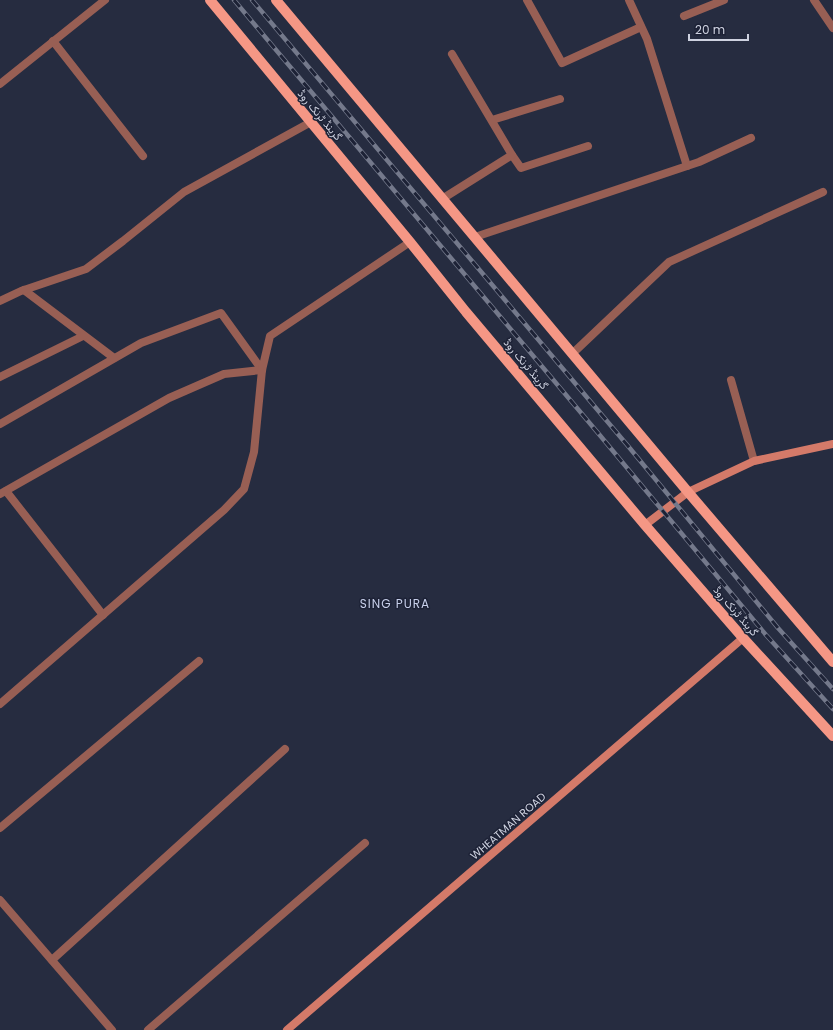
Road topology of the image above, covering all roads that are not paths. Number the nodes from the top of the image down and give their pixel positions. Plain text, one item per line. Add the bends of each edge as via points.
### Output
1 (105, 0) edge
2 (210, 0) edge
3 (276, 0) edge
4 (527, 0) edge
5 (629, 0) edge
6 (724, 0) edge
7 (814, 0) edge
8 (684, 16) dead end
9 (641, 27) junction
10 (833, 28) edge
11 (53, 41) junction
12 (452, 54) dead end
13 (0, 84) edge
14 (560, 99) dead end
15 (492, 120) junction
16 (310, 122) junction
17 (752, 138) dead end
18 (588, 146) dead end
19 (512, 155) junction
20 (143, 156) dead end
21 (687, 166) junction
22 (823, 192) dead end
23 (442, 199) junction
24 (475, 238) junction
25 (410, 242) junction
26 (24, 290) junction
27 (0, 301) edge
28 (83, 336) junction
29 (572, 354) junction
30 (114, 358) junction
31 (262, 370) junction
32 (0, 377) edge
33 (731, 380) dead end
34 (0, 424) edge
35 (833, 444) edge
36 (754, 461) junction
37 (3, 492) edge
38 (688, 492) junction
39 (645, 525) junction
40 (103, 615) junction
41 (744, 638) junction
42 (199, 661) dead end
43 (833, 662) edge
44 (0, 704) edge
45 (833, 736) edge
46 (285, 749) dead end
47 (0, 828) edge
48 (364, 843) dead end
49 (0, 900) edge
50 (52, 960) junction
51 (112, 1030) edge
52 (148, 1030) edge
53 (287, 1030) edge

1 - 11 street
2 - 16 main road, گرینڈ ٹرنک روڈ
3 - 23 main road
4 - 9 street via 562,63
5 - 9 street
6 - 8 street
7 - 10 street
9 - 21 street
11 - 13 street
11 - 20 street
12 - 15 street
14 - 15 street
15 - 19 street
16 - 25 main road, گرینڈ ٹرنک روڈ
16 - 26 street via 184,192 86,269
17 - 21 street
18 - 19 street via 521,168
19 - 23 street
21 - 24 street
22 - 29 street via 669,262
23 - 24 main road
24 - 29 main road
25 - 31 street via 270,336
25 - 39 main road, گرینڈ ٹرنک روڈ
26 - 27 street
26 - 28 street
28 - 30 street
28 - 32 street
29 - 38 main road
30 - 31 street via 141,343 221,313
30 - 34 street
31 - 37 street via 224,374 170,398
31 - 40 street via 254,452 244,489 224,510
33 - 36 street
35 - 36 main road
36 - 38 main road
37 - 40 street
38 - 39 main road
38 - 43 main road
39 - 41 main road, گرینڈ ٹرنک روڈ
40 - 44 street
41 - 45 main road, گرینڈ ٹرنک روڈ
41 - 53 main road, WHEATMAN ROAD
42 - 47 street
46 - 50 street
48 - 52 street
49 - 50 street
50 - 51 street

